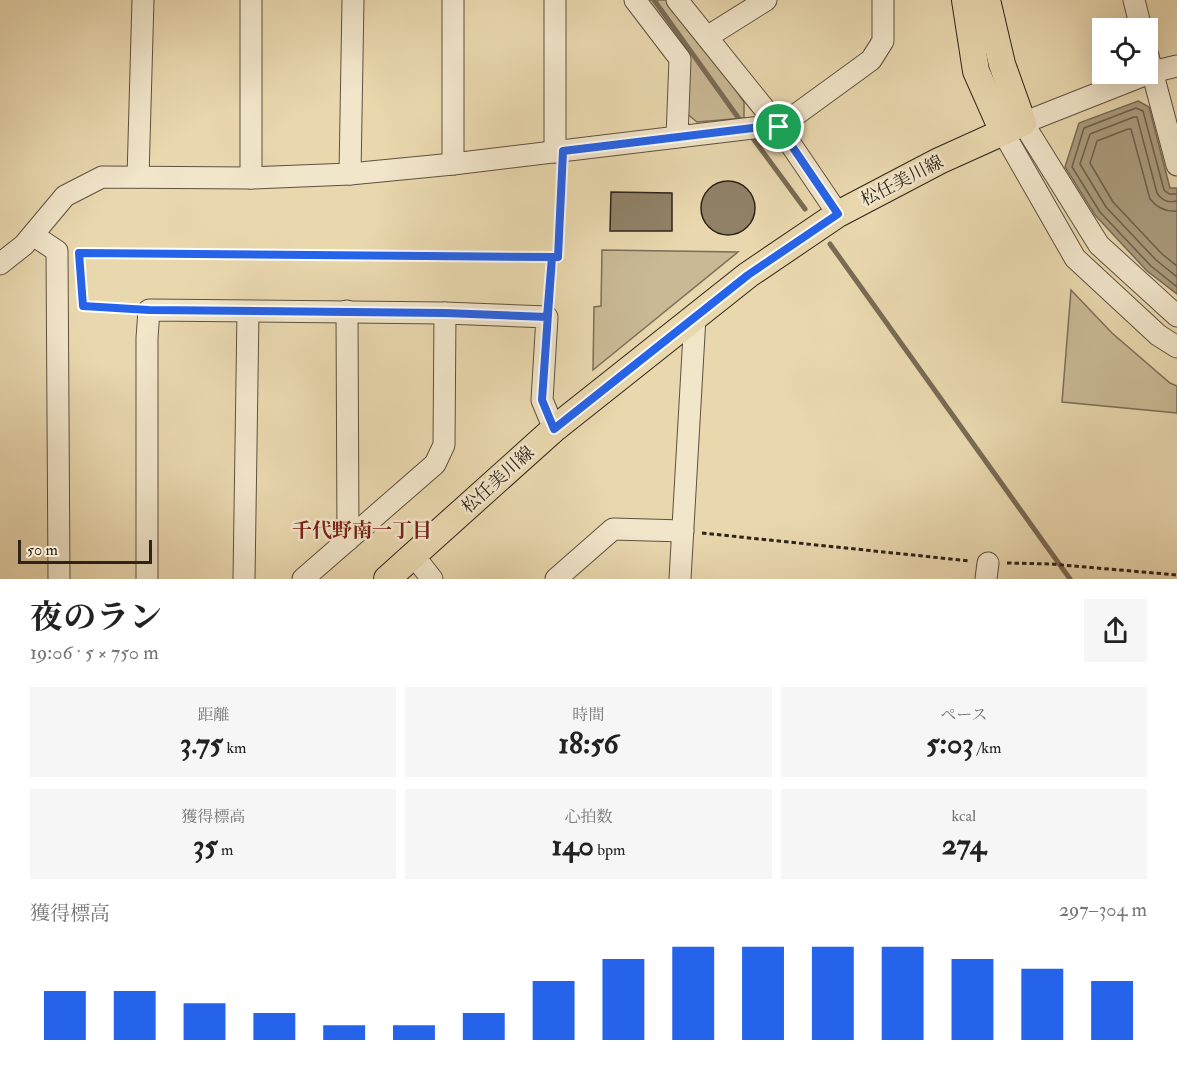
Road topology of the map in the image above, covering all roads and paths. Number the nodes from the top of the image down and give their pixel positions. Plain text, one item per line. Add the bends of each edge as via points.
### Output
1 (143, 0) edge
2 (251, 0) edge
3 (353, 0) edge
4 (453, 0) edge
5 (555, 0) edge
6 (635, 0) edge
7 (677, 0) edge
8 (766, 0) edge
9 (883, 0) edge
10 (965, 0) edge
11 (987, 0) edge
12 (1134, 0) edge
13 (1138, 18) edge
14 (707, 37) junction
15 (1158, 65) edge
16 (1177, 66) edge
17 (1107, 84) edge
18 (1155, 84) edge
19 (770, 127) junction
20 (1013, 128) junction
21 (678, 137) junction
22 (559, 152) junction
23 (453, 164) junction
24 (1177, 165) edge
25 (350, 174) junction
26 (138, 177) junction
27 (251, 178) junction
28 (838, 214) junction
29 (33, 235) junction
30 (552, 257) junction
31 (0, 264) edge
32 (149, 310) junction
33 (347, 311) junction
34 (248, 312) junction
35 (445, 313) junction
36 (695, 316) junction
37 (1177, 316) edge
38 (547, 317) junction
39 (1177, 347) edge
40 (554, 429) junction
41 (683, 531) junction
42 (348, 540) junction
43 (414, 556) junction
44 (987, 571) edge
45 (1177, 575) edge
46 (59, 579) edge
47 (147, 579) edge
48 (244, 579) edge
49 (303, 579) edge
50 (387, 579) edge
51 (432, 579) edge
52 (556, 579) edge
53 (680, 579) edge

1 - 26 street
2 - 27 street
3 - 25 street
4 - 23 street
5 - 22 street
6 - 21 street via 680,59
7 - 14 street
8 - 14 street
9 - 19 street via 883,41 871,60
10 - 20 main road via 976,71
11 - 20 main road
12 - 13 street
14 - 19 street
15 - 16 street
17 - 20 street
18 - 24 street
19 - 21 street
19 - 28 street
20 - 28 main road, 松任美川線 via 939,161
20 - 37 street via 1100,245
20 - 39 street via 1075,258 1158,335
21 - 22 street
22 - 23 street
22 - 30 path via 558,257
23 - 25 street
25 - 27 street
26 - 27 street
26 - 29 street via 102,177 65,196
28 - 36 main road, 松任美川線
29 - 31 street
29 - 46 street via 57,251
30 - 32 path via 79,253 83,306
30 - 38 path
32 - 34 street
32 - 47 street
33 - 34 street
33 - 35 street
33 - 42 street
34 - 48 street
35 - 38 street
35 - 42 street via 444,445 435,464
36 - 40 main road, 松任美川線
36 - 41 street
38 - 40 street via 542,400
40 - 43 main road, 松任美川線
41 - 44 path
41 - 52 street via 613,529
41 - 53 street
42 - 49 street
43 - 50 main road, 松任美川線
43 - 51 street
44 - 45 path via 1051,564

